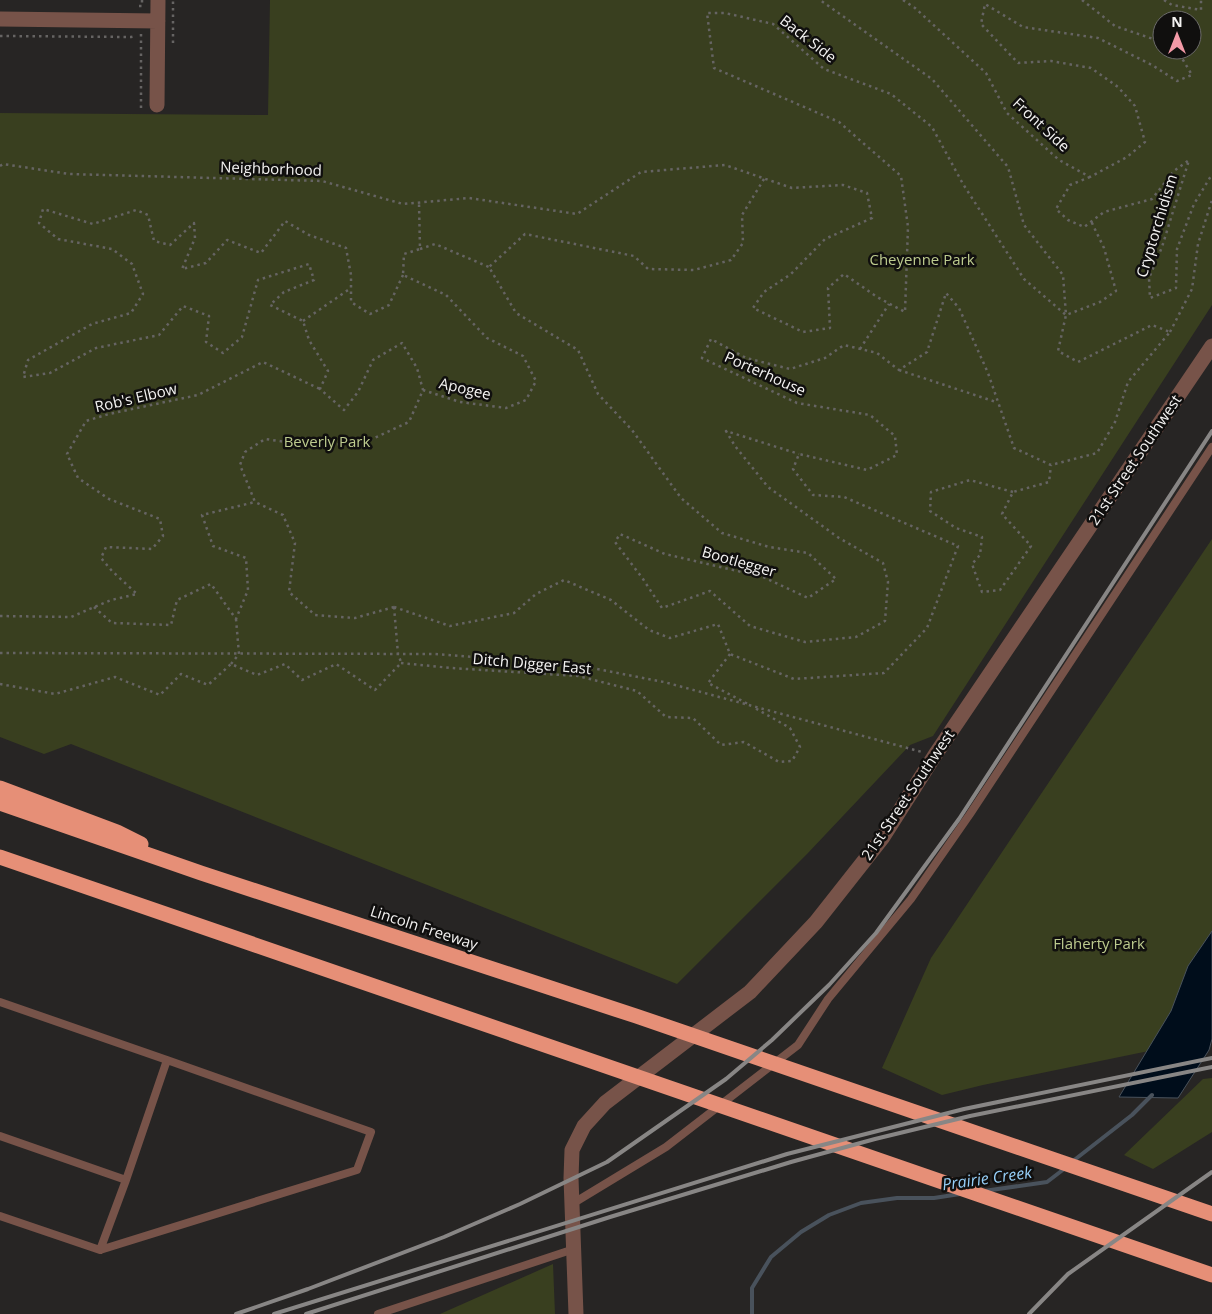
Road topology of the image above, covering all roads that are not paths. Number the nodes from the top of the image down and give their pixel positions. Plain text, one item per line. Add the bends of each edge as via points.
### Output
1 (158, 0) edge
2 (0, 19) edge
3 (158, 21) junction
4 (157, 105) dead end
5 (1212, 346) edge
6 (1212, 447) edge
7 (0, 788) edge
8 (0, 803) edge
9 (0, 857) edge
10 (0, 864) edge
11 (201, 873) junction
12 (95, 889) junction
13 (0, 1002) edge
14 (167, 1060) junction
15 (0, 1136) edge
16 (126, 1180) junction
17 (572, 1204) junction
18 (1207, 1213) edge
19 (0, 1216) edge
20 (574, 1249) junction
21 (100, 1250) junction
22 (1212, 1275) edge
23 (378, 1314) edge
24 (576, 1314) edge

1 - 3 street
2 - 3 street
3 - 4 street
5 - 17 street, 21st Street Southwest via 883,837 816,922 750,992 605,1103 584,1126 572,1150
6 - 17 lane via 949,845 911,899 828,999 798,1045 666,1147
7 - 11 highway via 118,832
8 - 11 highway
9 - 12 highway
10 - 12 highway
11 - 18 highway, Lincoln Freeway via 636,1016
12 - 22 highway
13 - 14 lane
14 - 16 lane
14 - 21 lane via 371,1132 357,1170
15 - 16 lane
16 - 21 lane
17 - 20 street, 21st Street Southwest
19 - 21 lane
20 - 23 lane
20 - 24 street, 21st Street Southwest

